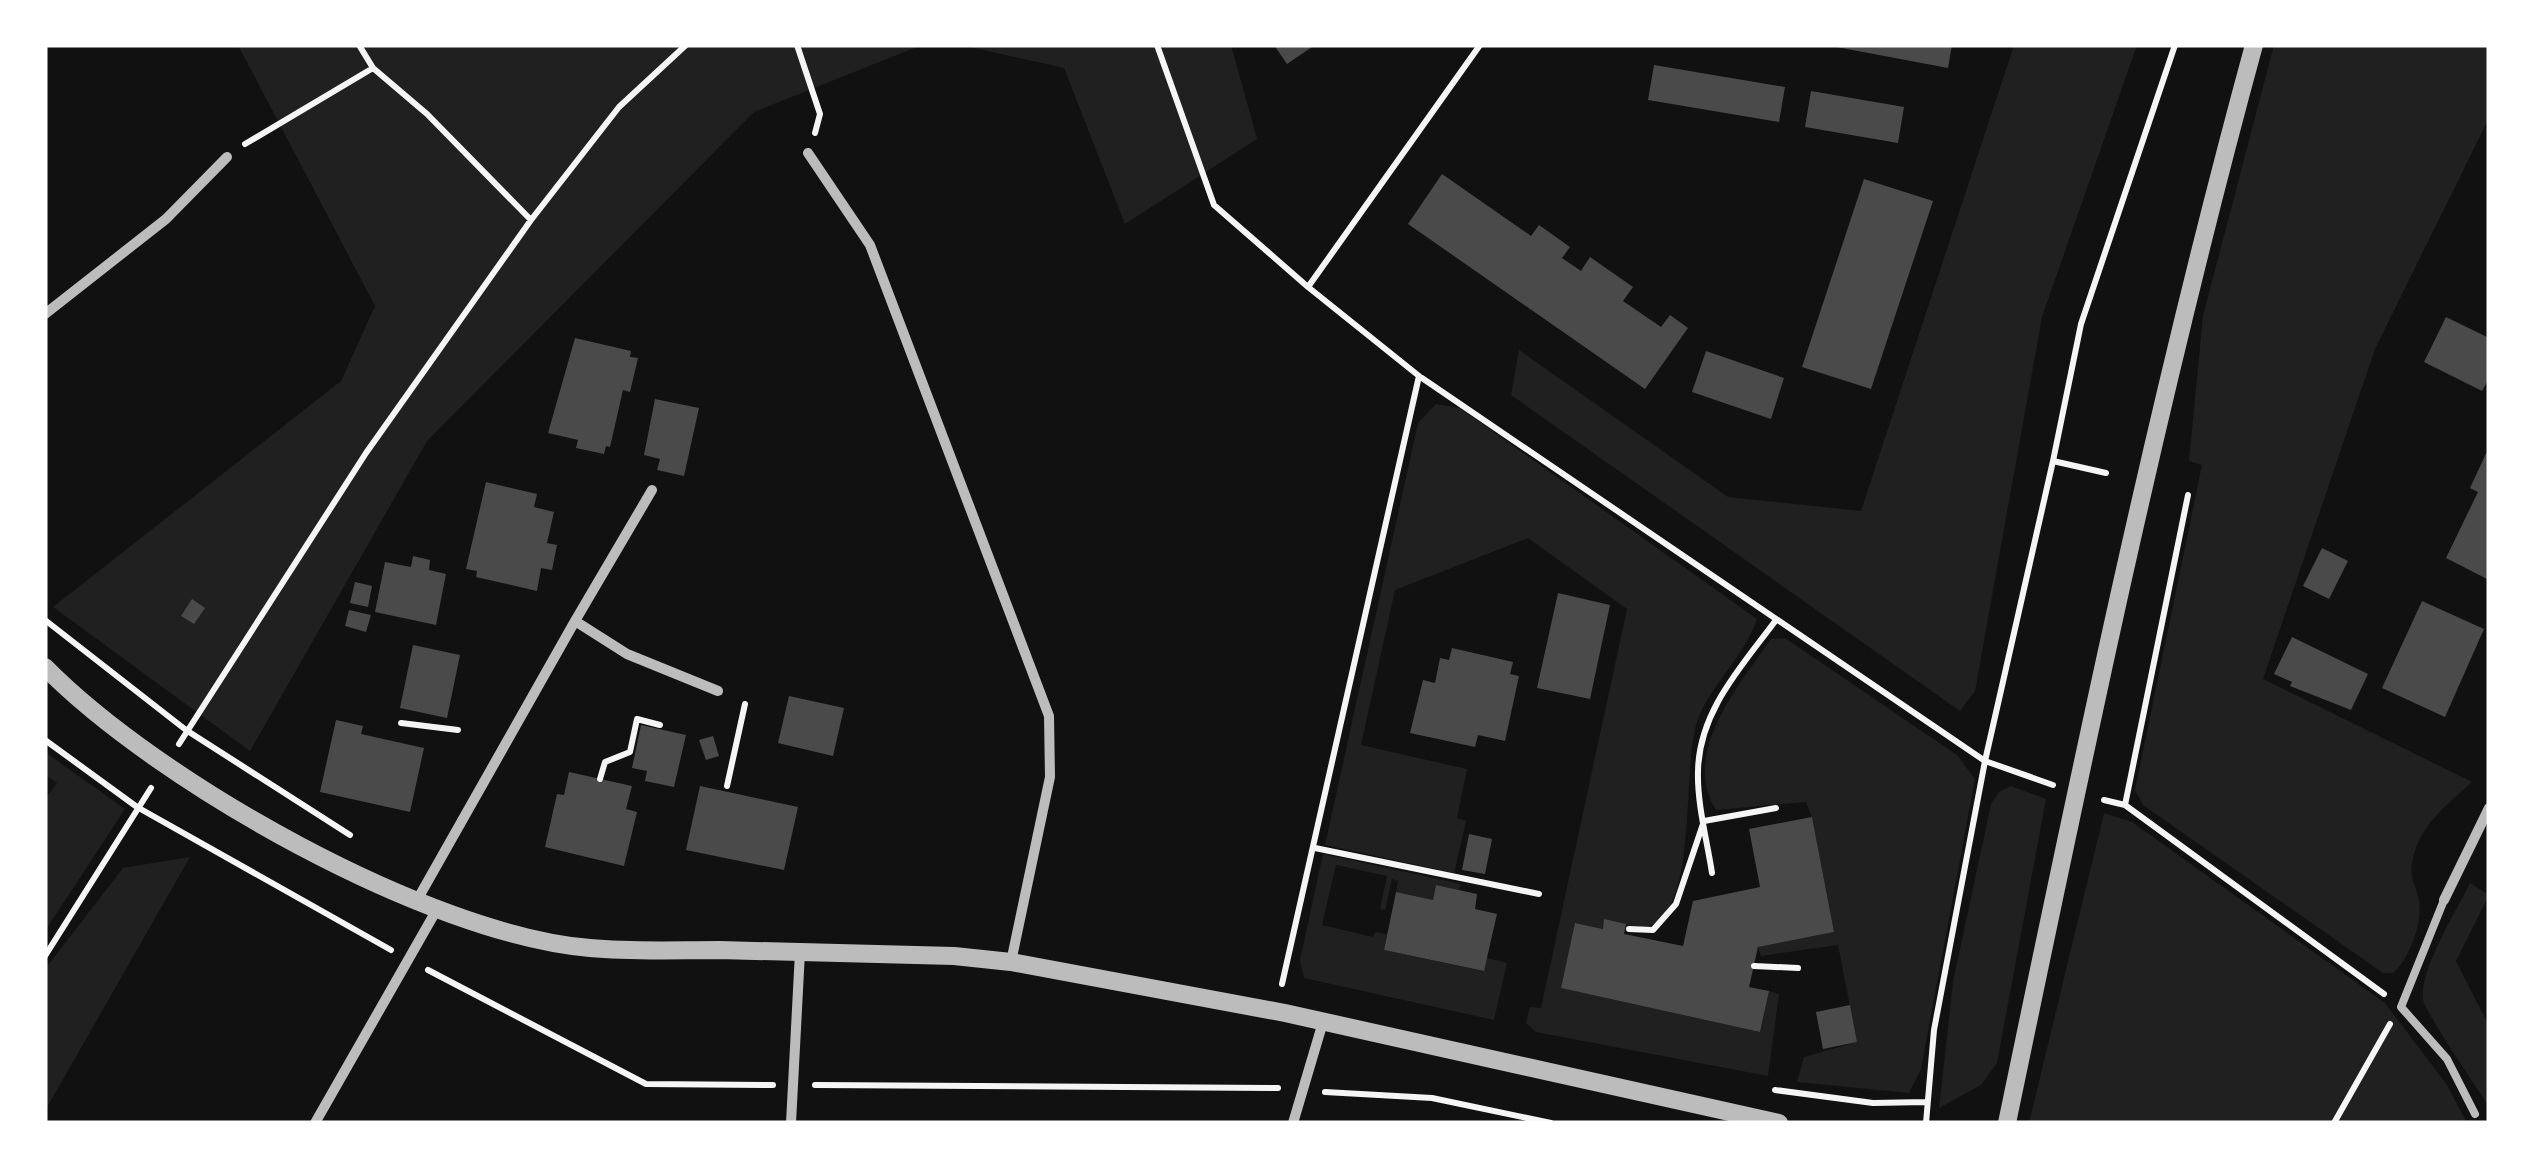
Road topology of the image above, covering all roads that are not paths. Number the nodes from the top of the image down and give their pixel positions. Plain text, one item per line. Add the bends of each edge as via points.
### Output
1 (2254, 45) edge
2 (808, 154) road end
3 (228, 157) road end
4 (45, 314) edge
5 (652, 490) dead end
6 (575, 620) junction
7 (45, 667) edge
8 (718, 691) dead end
9 (2489, 808) edge
10 (2444, 900) joint
11 (416, 903) junction
12 (436, 911) junction
13 (800, 952) junction
14 (1011, 962) junction
15 (1323, 1022) junction
16 (2475, 1114) dead end
17 (315, 1123) edge
18 (791, 1123) edge
19 (1293, 1123) edge
20 (1778, 1123) edge
21 (2007, 1123) edge

1 - 21 street via 2075,793
2 - 14 street via 870,246 1049,716 1050,776
3 - 4 street via 166,219
5 - 6 street
6 - 8 street via 628,654
6 - 11 street
7 - 11 street via 104,721 168,765
9 - 10 street
10 - 16 lane via 2402,1007 2447,1059
11 - 12 street
12 - 13 street via 590,948
12 - 17 street
13 - 14 street
13 - 18 street
14 - 15 street
15 - 19 street
15 - 20 street

